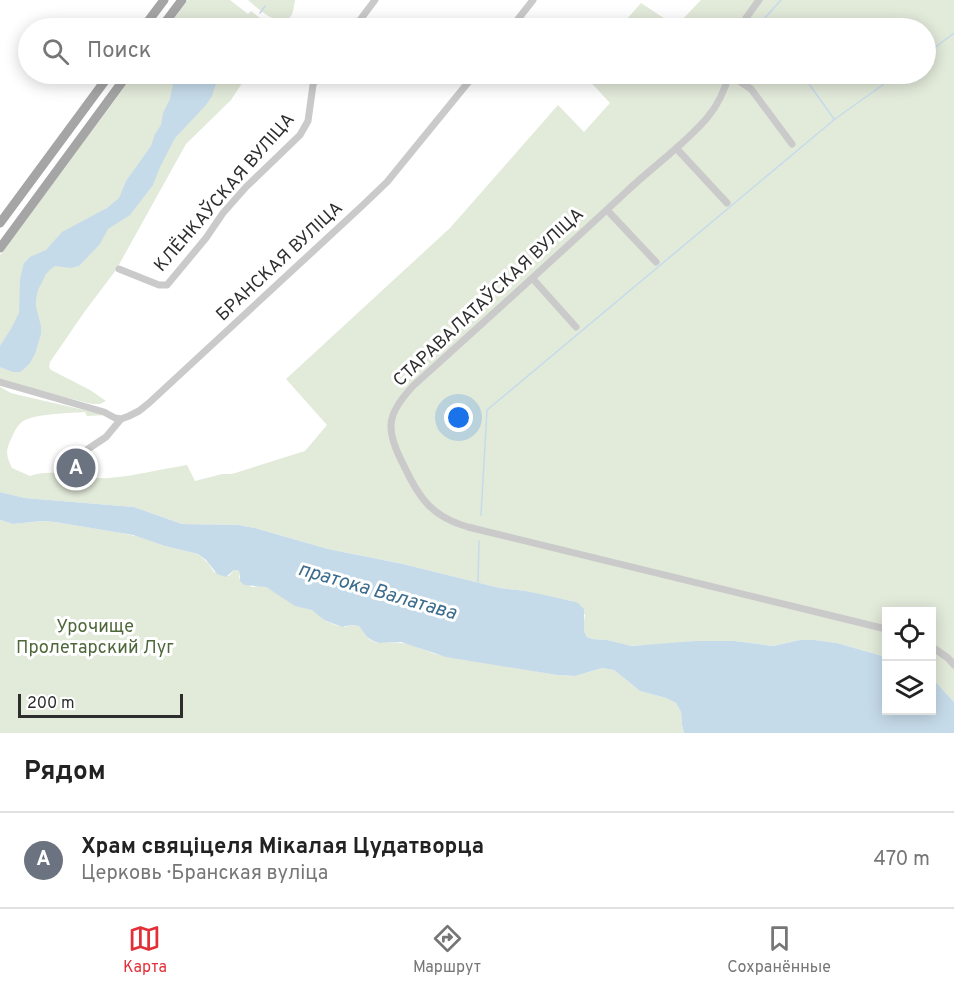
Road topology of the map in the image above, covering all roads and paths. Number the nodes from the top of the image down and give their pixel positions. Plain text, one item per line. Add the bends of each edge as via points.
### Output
1 (164, 0) edge
2 (182, 0) edge
3 (375, 0) edge
4 (533, 0) edge
5 (759, 0) edge
6 (150, 18) edge
7 (168, 18) edge
8 (362, 18) edge
9 (519, 18) edge
10 (746, 18) edge
11 (103, 84) edge
12 (121, 84) edge
13 (314, 84) edge
14 (468, 84) edge
15 (726, 84) edge
16 (744, 84) edge
17 (792, 144) dead end
18 (676, 148) junction
19 (727, 203) dead end
20 (607, 210) junction
21 (0, 224) edge
22 (0, 248) edge
23 (656, 262) dead end
24 (119, 269) dead end
25 (533, 279) junction
26 (576, 327) dead end
27 (0, 382) edge
28 (121, 419) junction
29 (86, 451) dead end
30 (882, 628) edge
31 (936, 650) edge
32 (954, 665) edge

1 - 6 main road
2 - 7 main road
3 - 8 street
4 - 9 street
5 - 10 street
11 - 21 main road
12 - 22 main road
13 - 24 street, КЛЁНКАЎСКАЯ ВУЛІЦА via 309,121 300,135 246,187 167,285
14 - 28 street, БРАНСКАЯ ВУЛІЦА via 387,182 149,403
15 - 18 street, СТАРАВАЛАТАЎСКАЯ ВУЛІЦА via 713,111
16 - 17 street
18 - 19 street
18 - 20 street, СТАРАВАЛАТАЎСКАЯ ВУЛІЦА
20 - 23 street
20 - 25 street, СТАРАВАЛАТАЎСКАЯ ВУЛІЦА
25 - 26 street
25 - 30 street, СТАРАВАЛАТАЎСКАЯ ВУЛІЦА via 413,386 393,415 391,426 398,454 419,495 431,509 457,524
27 - 28 street
28 - 29 street, БРАНСКАЯ ВУЛІЦА via 106,437
31 - 32 street

